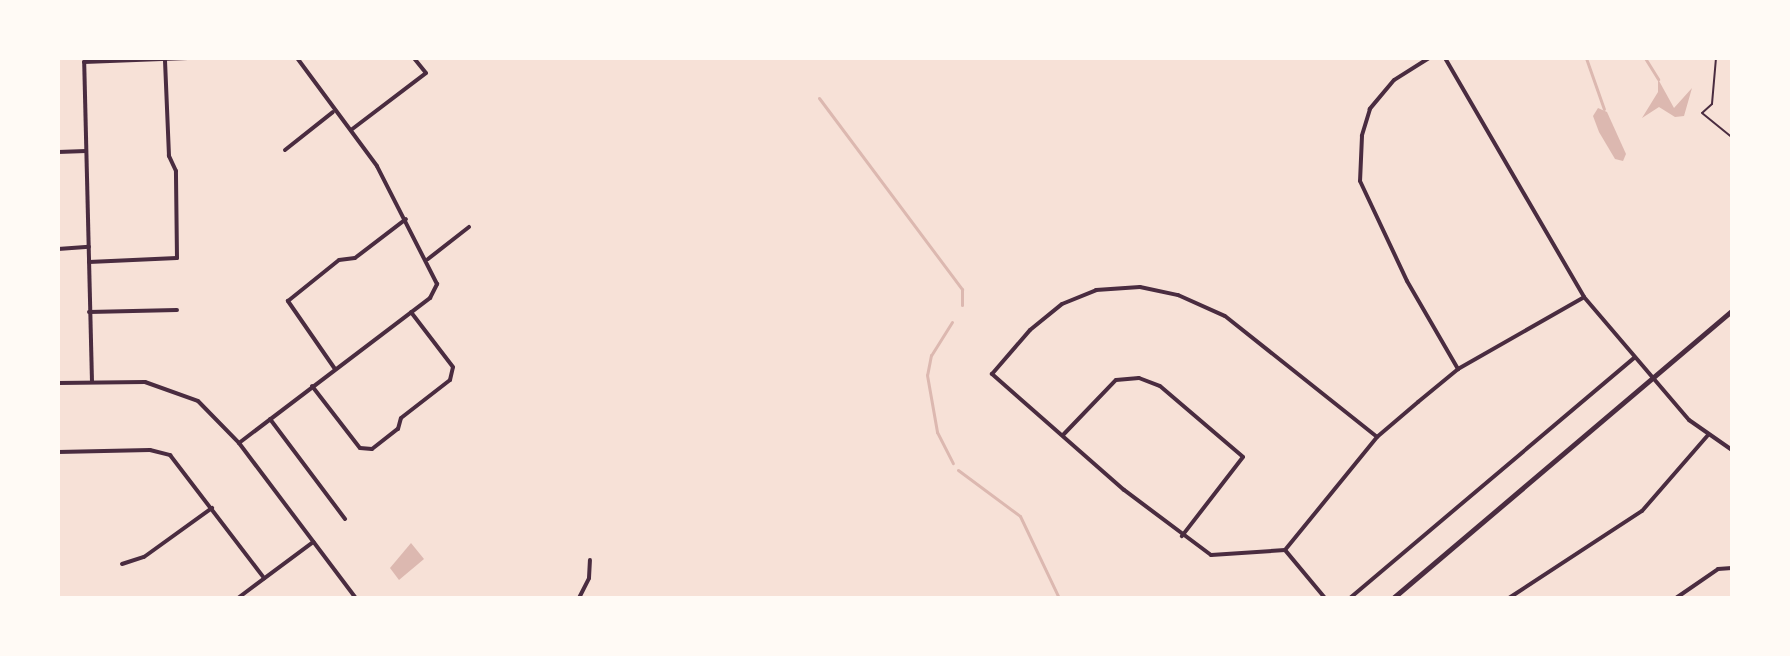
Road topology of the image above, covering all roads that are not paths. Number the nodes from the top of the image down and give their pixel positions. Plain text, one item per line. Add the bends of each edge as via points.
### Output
1 (188, 58) edge
2 (297, 58) edge
3 (414, 58) edge
4 (1429, 58) edge
5 (1445, 58) edge
6 (165, 59) edge
7 (333, 112) junction
8 (351, 130) junction
9 (285, 150) dead end
10 (86, 151) junction
11 (58, 152) edge
12 (406, 219) junction
13 (469, 227) dead end
14 (89, 247) junction
15 (58, 249) edge
16 (428, 259) junction
17 (89, 262) junction
18 (1584, 297) junction
19 (177, 310) dead end
20 (1732, 310) edge
21 (89, 312) junction
22 (411, 312) junction
23 (1634, 358) junction
24 (335, 369) junction
25 (1458, 369) junction
26 (1651, 379) junction
27 (92, 382) junction
28 (58, 383) edge
29 (312, 386) junction
30 (270, 419) junction
31 (1063, 435) junction
32 (1708, 435) junction
33 (1377, 437) junction
34 (239, 443) junction
35 (1732, 450) edge
36 (58, 452) edge
37 (212, 508) junction
38 (345, 519) dead end
39 (1182, 536) junction
40 (313, 542) junction
41 (1285, 550) junction
42 (590, 560) dead end
43 (122, 564) dead end
44 (1732, 568) edge
45 (264, 578) junction
46 (238, 598) edge
47 (356, 598) edge
48 (579, 598) edge
49 (1325, 598) edge
50 (1350, 598) edge
51 (1393, 598) edge
52 (1509, 598) edge
53 (1676, 598) edge

1 - 6 street
2 - 7 street
3 - 8 street via 426,73
4 - 25 street via 1394,80 1370,109 1362,136 1360,181 1407,281
5 - 18 street
6 - 10 street via 84,62
6 - 17 street via 169,156 176,171 177,258
7 - 8 street
7 - 9 street
8 - 12 street
10 - 11 street
10 - 14 street
12 - 16 street
12 - 24 street via 355,258 339,260 288,301
13 - 16 street
14 - 15 street
14 - 17 street
16 - 22 street via 435,291
17 - 21 street
18 - 23 street
18 - 25 street
19 - 21 street
20 - 26 street
21 - 27 street
22 - 24 street
22 - 29 street via 453,367 452,373 372,449 360,448
23 - 26 street
23 - 50 street
24 - 29 street
25 - 33 street
26 - 32 street
26 - 51 street
27 - 28 street
27 - 34 street via 145,382 182,392 212,411
29 - 30 street
30 - 34 street
30 - 38 street
31 - 33 street via 992,374 1030,330 1062,304 1096,290 1140,287 1178,295 1225,316
31 - 39 street
31 - 39 street via 1116,380 1139,378 1167,391 1243,457
32 - 35 street
32 - 52 street via 1642,511
33 - 41 street
34 - 40 street
36 - 37 street via 162,451 177,461
37 - 43 street via 144,557
37 - 45 street
39 - 41 street via 1211,555
40 - 45 street
40 - 47 street
41 - 49 street
42 - 48 street via 589,578
44 - 53 street via 1718,569
45 - 46 street

